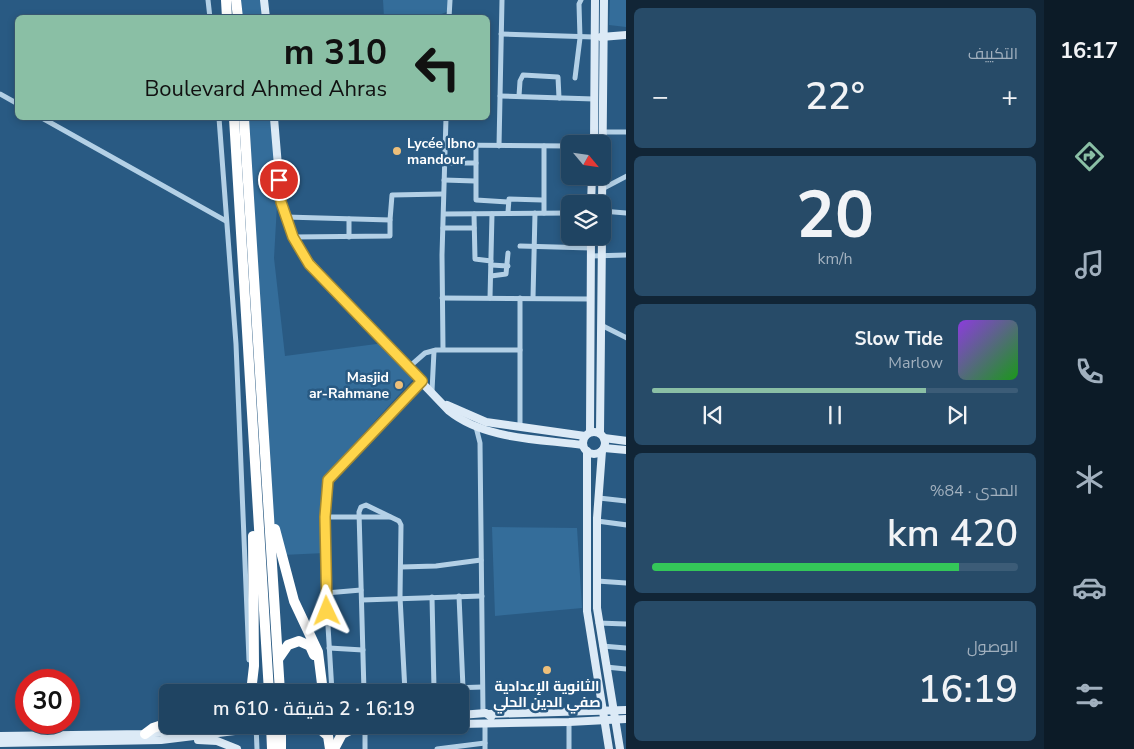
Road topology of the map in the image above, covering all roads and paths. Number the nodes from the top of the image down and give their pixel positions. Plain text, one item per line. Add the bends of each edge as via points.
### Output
1 (208, 0) edge
2 (226, 0) edge
3 (236, 0) edge
4 (264, 0) edge
5 (450, 0) edge
6 (502, 0) edge
7 (581, 0) edge
8 (595, 0) edge
9 (604, 0) edge
10 (210, 15) edge
11 (227, 15) edge
12 (238, 15) edge
13 (266, 15) edge
14 (449, 15) edge
15 (501, 34) junction
16 (626, 35) edge
17 (594, 37) junction
18 (605, 37) junction
19 (580, 38) junction
20 (574, 78) dead end
21 (0, 94) edge
22 (500, 96) junction
23 (519, 96) junction
24 (560, 98) junction
25 (594, 99) junction
26 (15, 102) edge
27 (46, 120) edge
28 (218, 120) edge
29 (234, 120) edge
30 (244, 120) edge
31 (274, 120) edge
32 (446, 120) edge
33 (604, 132) junction
34 (626, 132) edge
35 (594, 135) edge
36 (445, 145) junction
37 (476, 145) junction
38 (499, 146) junction
39 (544, 146) junction
40 (561, 146) edge
41 (445, 163) junction
42 (476, 163) junction
43 (626, 176) edge
44 (444, 180) junction
45 (476, 181) junction
46 (602, 189) junction
47 (444, 194) junction
48 (602, 195) edge
49 (542, 200) junction
50 (508, 202) junction
51 (508, 212) junction
52 (611, 212) edge
53 (534, 213) junction
54 (544, 213) junction
55 (561, 213) edge
56 (626, 213) edge
57 (444, 214) junction
58 (474, 214) junction
59 (492, 214) junction
60 (286, 217) junction
61 (349, 219) junction
62 (390, 220) junction
63 (226, 221) junction
64 (444, 228) junction
65 (474, 228) junction
66 (293, 237) junction
67 (349, 237) junction
68 (591, 245) edge
69 (602, 245) edge
70 (520, 246) dead end
71 (534, 246) junction
72 (591, 252) junction
73 (508, 253) dead end
74 (602, 255) junction
75 (626, 255) edge
76 (491, 263) junction
77 (508, 266) junction
78 (490, 276) junction
79 (442, 298) junction
80 (490, 298) junction
81 (520, 298) junction
82 (533, 298) junction
83 (590, 299) junction
84 (601, 325) junction
85 (626, 338) edge
86 (443, 349) junction
87 (520, 350) junction
88 (434, 351) junction
89 (409, 368) junction
90 (422, 381) junction
91 (432, 391) junction
92 (481, 424) junction
93 (520, 427) junction
94 (265, 432) junction
95 (587, 434) junction
96 (602, 435) junction
97 (626, 441) edge
98 (585, 448) junction
99 (603, 449) junction
100 (626, 450) edge
101 (599, 498) junction
102 (258, 500) junction
103 (626, 500) edge
104 (390, 516) junction
105 (325, 517) junction
106 (359, 517) junction
107 (597, 522) junction
108 (626, 525) edge
109 (482, 560) junction
110 (401, 567) junction
111 (596, 581) junction
112 (626, 583) edge
113 (361, 590) junction
114 (326, 592) junction
115 (459, 596) junction
116 (482, 596) junction
117 (400, 597) junction
118 (432, 597) junction
119 (362, 600) junction
120 (598, 623) junction
121 (626, 624) edge
122 (602, 646) junction
123 (329, 648) junction
124 (626, 648) edge
125 (363, 650) junction
126 (279, 659) junction
127 (605, 667) junction
128 (626, 669) edge
129 (252, 684) edge
130 (252, 684) edge
131 (268, 684) edge
132 (280, 684) edge
133 (318, 684) edge
134 (322, 684) edge
135 (331, 684) edge
136 (364, 684) edge
137 (405, 684) edge
138 (434, 684) edge
139 (463, 684) edge
140 (482, 687) junction
141 (469, 688) edge
142 (626, 710) edge
143 (603, 711) junction
144 (614, 711) junction
145 (484, 714) junction
146 (469, 715) edge
147 (626, 718) edge
148 (604, 720) junction
149 (615, 720) junction
150 (569, 722) junction
151 (469, 724) edge
152 (484, 724) junction
153 (159, 726) edge
154 (159, 732) edge
155 (145, 734) junction
156 (204, 734) edge
157 (255, 734) edge
158 (271, 734) edge
159 (281, 734) edge
160 (326, 734) edge
161 (342, 734) edge
162 (362, 734) edge
163 (0, 736) edge
164 (129, 740) junction
165 (0, 743) edge
166 (485, 743) junction
167 (451, 748) edge
168 (236, 749) edge
169 (257, 749) edge
170 (272, 749) edge
171 (281, 749) edge
172 (330, 749) edge
173 (334, 749) edge
174 (365, 749) edge
175 (437, 749) edge
176 (485, 749) edge
177 (569, 749) edge
178 (609, 749) edge
179 (620, 749) edge

1 - 10 street
2 - 11 highway
3 - 12 highway
4 - 13 street
5 - 14 street
6 - 15 street
7 - 19 street
8 - 17 street
9 - 18 street
15 - 19 street
15 - 22 street
16 - 18 street
17 - 18 street
17 - 19 street
17 - 25 street
18 - 33 street
19 - 20 street
21 - 26 street
22 - 23 street
22 - 38 street
23 - 24 street
23 - 24 street via 520,76 523,75 558,77
24 - 25 street
25 - 35 street
27 - 63 street
28 - 63 street
29 - 102 highway
30 - 94 highway
31 - 60 street via 281,199
32 - 36 street
33 - 34 street
33 - 46 street
36 - 37 street
36 - 41 street
37 - 38 street
37 - 42 street
38 - 39 street
39 - 40 street
39 - 49 street
41 - 42 street
41 - 44 street
42 - 45 street
43 - 46 street
44 - 45 street
44 - 47 street
45 - 50 street via 477,201
46 - 48 street
47 - 57 street
47 - 62 street via 392,195
49 - 50 street via 512,199
49 - 54 street
50 - 51 street
51 - 53 street
51 - 59 street
52 - 56 street
53 - 54 street
53 - 71 street
54 - 55 street
57 - 58 street
57 - 64 street
58 - 59 street
58 - 65 street
59 - 76 street
60 - 61 street
60 - 66 street
61 - 62 street
61 - 67 street
62 - 67 street via 390,236
63 - 129 street via 236,344
64 - 65 street
64 - 79 street
65 - 76 street via 475,259
66 - 67 street
66 - 89 street via 309,264
68 - 72 street
69 - 74 street
70 - 71 street
71 - 72 street
71 - 82 street
72 - 74 street
72 - 83 street
73 - 77 street
74 - 75 street
74 - 84 street
76 - 77 street
76 - 78 street
77 - 78 street via 504,276
78 - 80 street
79 - 80 street
79 - 86 street
80 - 81 street
81 - 82 street
81 - 87 street
82 - 83 street
83 - 95 street
84 - 85 street
84 - 96 street
86 - 87 street
86 - 88 street
87 - 93 street
88 - 89 street via 425,353
88 - 91 street
89 - 90 street
90 - 91 street
90 - 105 street via 331,476 326,485
91 - 92 street via 443,402
92 - 93 street
92 - 98 street
92 - 109 street
93 - 95 street
94 - 126 highway
94 - 134 highway via 275,529 298,614 318,652
95 - 96 street
95 - 98 street
96 - 97 street
96 - 99 street
98 - 99 street via 594,454
98 - 143 street via 587,611
99 - 100 street
99 - 101 street
101 - 103 street
101 - 107 street
102 - 130 highway via 252,539
102 - 131 highway
104 - 106 street
104 - 106 street via 366,504 361,507
104 - 110 street via 401,525
105 - 106 street
105 - 114 street
106 - 113 street
107 - 108 street
107 - 111 street
109 - 110 street
109 - 116 street
110 - 117 street
111 - 112 street
111 - 120 street
113 - 114 street
113 - 119 street
114 - 123 street
115 - 116 street
115 - 118 street
115 - 139 street
116 - 140 street
117 - 118 street
117 - 119 street
117 - 137 street
118 - 138 street
119 - 125 street
120 - 121 street
120 - 122 street
122 - 124 street
122 - 127 street
123 - 125 street
123 - 135 street
125 - 136 street
126 - 132 highway
126 - 133 highway via 293,642 310,646
127 - 128 street
127 - 144 street
140 - 141 street
140 - 145 street
142 - 144 street
143 - 144 street
143 - 145 street
143 - 148 street
144 - 149 street
145 - 146 street
145 - 152 street via 479,717
147 - 149 street
148 - 149 street
148 - 150 street
148 - 178 street
149 - 179 street
150 - 152 street
150 - 177 street
151 - 152 street
152 - 166 street
153 - 155 highway
154 - 155 street
155 - 163 street
156 - 164 street via 161,740
157 - 169 street
158 - 170 highway
159 - 171 highway
160 - 172 highway
161 - 173 highway
162 - 174 street
164 - 165 street
164 - 168 street via 151,743 210,740
166 - 167 street
166 - 176 street
167 - 175 street

